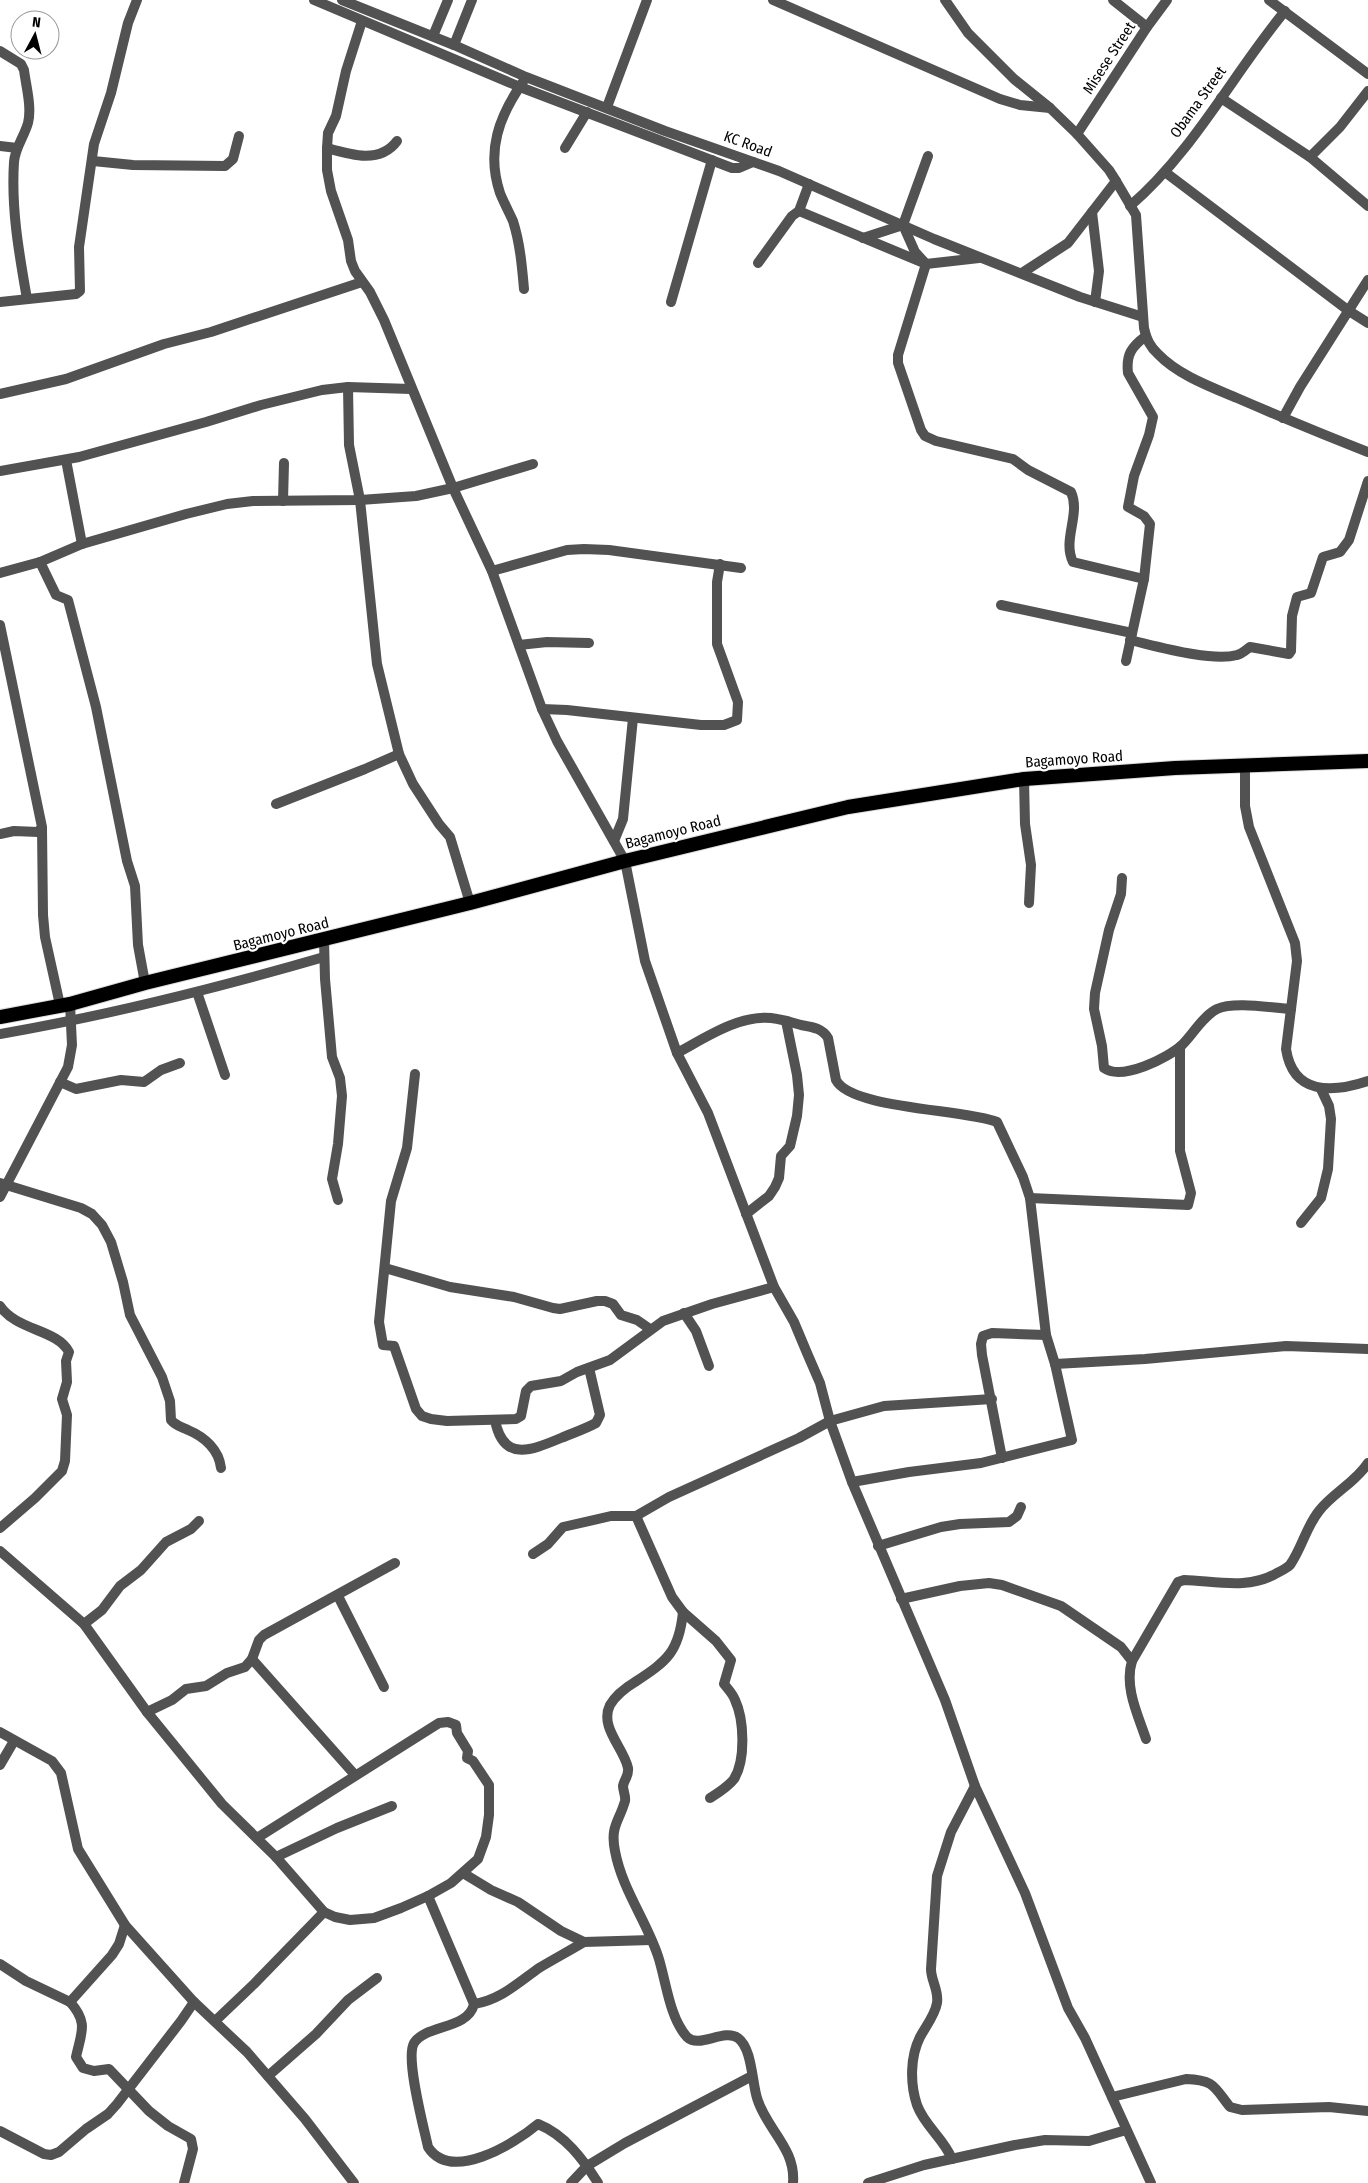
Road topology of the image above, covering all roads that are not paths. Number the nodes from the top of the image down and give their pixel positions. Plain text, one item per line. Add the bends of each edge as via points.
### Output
1 (137, 0) edge
2 (314, 0) edge
3 (342, 0) edge
4 (448, 0) edge
5 (472, 0) edge
6 (647, 0) edge
7 (773, 0) edge
8 (945, 0) edge
9 (1113, 0) edge
10 (1167, 0) edge
11 (1269, 0) edge
12 (363, 4) edge
13 (1285, 12) junction
14 (385, 16) junction
15 (362, 21) junction
16 (1147, 26) junction
17 (381, 29) junction
18 (433, 36) junction
19 (454, 45) junction
20 (0, 51) edge
21 (1368, 74) edge
22 (526, 77) junction
23 (520, 87) junction
24 (1368, 91) edge
25 (1221, 98) junction
26 (606, 107) junction
27 (1050, 108) junction
28 (586, 112) junction
29 (1077, 134) junction
30 (239, 136) dead end
31 (397, 141) dead end
32 (0, 146) edge
33 (17, 148) junction
34 (327, 148) junction
35 (565, 148) dead end
36 (928, 156) dead end
37 (1310, 157) junction
38 (712, 160) junction
39 (93, 161) junction
40 (753, 162) junction
41 (1165, 172) junction
42 (1116, 181) junction
43 (809, 184) junction
44 (1130, 206) junction
45 (1368, 206) edge
46 (799, 211) junction
47 (1092, 212) junction
48 (903, 225) junction
49 (863, 238) junction
50 (980, 258) junction
51 (758, 263) dead end
52 (926, 264) junction
53 (1022, 273) junction
54 (1368, 280) edge
55 (362, 282) junction
56 (524, 289) dead end
57 (27, 299) junction
58 (0, 302) edge
59 (671, 302) dead end
60 (1095, 302) junction
61 (1348, 311) junction
62 (1143, 317) junction
63 (1368, 323) edge
64 (1146, 336) junction
65 (348, 387) junction
66 (411, 389) junction
67 (0, 394) edge
68 (1283, 418) junction
69 (1368, 452) edge
70 (66, 460) junction
71 (284, 462) dead end
72 (533, 464) dead end
73 (0, 471) edge
74 (1368, 481) edge
75 (453, 488) junction
76 (360, 500) junction
77 (284, 501) junction
78 (82, 544) junction
79 (40, 562) junction
80 (720, 564) junction
81 (742, 568) dead end
82 (492, 571) junction
83 (0, 573) edge
84 (1144, 579) junction
85 (1001, 605) dead end
86 (0, 625) edge
87 (1131, 637) junction
88 (589, 643) dead end
89 (519, 645) junction
90 (1126, 661) dead end
91 (542, 709) junction
92 (633, 718) junction
93 (400, 754) junction
94 (1368, 761) edge
95 (1244, 766) junction
96 (1024, 779) junction
97 (276, 804) dead end
98 (42, 829) junction
99 (0, 834) edge
100 (614, 841) junction
101 (625, 861) junction
102 (1122, 878) dead end
103 (470, 903) junction
104 (1028, 903) dead end
105 (324, 940) junction
106 (324, 957) junction
107 (145, 983) junction
108 (197, 992) junction
109 (65, 1005) junction
110 (1291, 1009) junction
111 (0, 1017) edge
112 (72, 1021) junction
113 (786, 1021) junction
114 (0, 1033) edge
115 (1180, 1047) junction
116 (678, 1053) junction
117 (180, 1063) dead end
118 (416, 1074) dead end
119 (225, 1075) dead end
120 (1368, 1081) edge
121 (60, 1082) junction
122 (1321, 1089) junction
123 (3, 1183) edge
124 (0, 1197) edge
125 (1030, 1198) junction
126 (338, 1200) dead end
127 (746, 1214) junction
128 (1302, 1223) dead end
129 (385, 1268) junction
130 (774, 1287) junction
131 (0, 1306) edge
132 (684, 1313) junction
133 (650, 1329) junction
134 (1046, 1335) junction
135 (1368, 1349) edge
136 (1055, 1364) junction
137 (709, 1366) dead end
138 (589, 1368) junction
139 (992, 1399) junction
140 (495, 1420) junction
141 (830, 1421) junction
142 (1002, 1458) junction
143 (1368, 1463) edge
144 (221, 1468) dead end
145 (852, 1482) junction
146 (1021, 1507) dead end
147 (636, 1516) junction
148 (199, 1521) dead end
149 (0, 1528) edge
150 (878, 1546) junction
151 (0, 1550) edge
152 (533, 1554) dead end
153 (395, 1563) dead end
154 (338, 1596) junction
155 (901, 1598) junction
156 (683, 1612) junction
157 (84, 1624) junction
158 (252, 1659) junction
159 (1132, 1661) junction
160 (384, 1686) dead end
161 (147, 1712) junction
162 (0, 1732) edge
163 (1146, 1739) dead end
164 (14, 1741) junction
165 (0, 1765) edge
166 (355, 1776) junction
167 (975, 1786) junction
168 (710, 1798) dead end
169 (392, 1806) dead end
170 (257, 1838) junction
171 (276, 1857) junction
172 (463, 1873) junction
173 (428, 1896) junction
174 (324, 1912) junction
175 (125, 1925) junction
176 (651, 1940) junction
177 (584, 1942) junction
178 (0, 1964) edge
179 (377, 1978) dead end
180 (70, 2002) junction
181 (194, 2002) junction
182 (474, 2004) junction
183 (215, 2021) junction
184 (268, 2076) junction
185 (752, 2076) junction
186 (128, 2090) junction
187 (1112, 2097) junction
188 (1368, 2111) edge
189 (1126, 2130) junction
190 (0, 2131) edge
191 (952, 2159) junction
192 (587, 2166) junction
193 (184, 2183) edge
194 (354, 2183) edge
195 (571, 2183) edge
196 (598, 2183) edge
197 (793, 2183) edge
198 (868, 2183) edge
199 (1151, 2183) edge

1 - 39 street via 94,144
2 - 15 street
3 - 12 street, KC Road
4 - 18 street
5 - 19 street
6 - 26 street
7 - 27 street via 1000,99
8 - 27 street via 974,39 1014,79
9 - 16 street
10 - 16 street, Misese Street
11 - 13 street
12 - 14 street, KC Road
13 - 21 street
13 - 25 street, Obama Street
14 - 17 street
14 - 18 street, KC Road
15 - 17 street
15 - 34 street via 336,116 328,133
16 - 29 street, Misese Street
17 - 23 street
18 - 19 street, KC Road
19 - 22 street, KC Road
20 - 33 street via 21,64 24,70 29,114
22 - 23 street
22 - 26 street, KC Road
23 - 28 street
23 - 56 street via 501,119 496,143 496,168 500,192 520,250
24 - 37 street via 1340,127
25 - 37 street
25 - 41 street, Obama Street
26 - 40 street, KC Road
27 - 29 street
28 - 35 street
28 - 38 street
29 - 42 street
30 - 39 street via 233,159 225,166 132,165
31 - 34 street via 391,149 375,156
32 - 33 street
33 - 57 street via 14,212
34 - 55 street via 327,170 332,191 351,260
36 - 48 street
37 - 45 street
38 - 40 street via 739,168
38 - 59 street
39 - 57 street via 79,247 80,292
40 - 43 street, KC Road
41 - 44 street, Obama Street
41 - 61 street
42 - 44 street
42 - 47 street
43 - 46 street
43 - 48 street, KC Road
44 - 62 street via 1136,215
46 - 49 street
46 - 51 street
47 - 53 street via 1063,247
47 - 60 street via 1099,271
48 - 49 street
48 - 50 street, KC Road
48 - 52 street via 915,252
49 - 52 street
50 - 52 street
50 - 53 street, KC Road
52 - 84 street via 898,358 925,436 1013,459 1071,492 1074,502 1070,539 1073,562
53 - 60 street, KC Road
54 - 61 street
55 - 66 street via 384,320
55 - 67 street via 211,332 164,344 66,379
57 - 58 street
60 - 62 street, KC Road
61 - 63 street
61 - 68 street
62 - 64 street
64 - 68 street via 1151,348 1171,366
64 - 84 street via 1130,349 1127,365 1128,373 1153,417 1134,476 1128,507 1148,519 1150,524
65 - 66 street
65 - 70 street via 260,405
65 - 76 street via 349,445
66 - 75 street
68 - 69 street
70 - 73 street
70 - 78 street
71 - 77 street
72 - 75 street
74 - 87 street via 1349,540 1340,552 1323,557 1311,593 1297,597 1289,654 1250,647 1240,654 1214,656 1170,649
75 - 76 street via 416,496
75 - 82 street
76 - 77 street
76 - 93 street via 376,664
77 - 78 street via 227,504
78 - 79 street
79 - 83 street
79 - 107 street via 56,595 68,600 96,707 127,861 136,886 138,945
80 - 81 street
80 - 82 street via 584,548
80 - 92 street via 717,644 738,702 737,720 724,725 700,725
82 - 89 street
84 - 87 street
85 - 87 street
86 - 98 street
87 - 90 street
88 - 89 street
89 - 91 street
91 - 92 street
91 - 100 street
92 - 100 street via 623,819
93 - 97 street
93 - 103 street via 413,784 450,837
94 - 95 highway, Bagamoyo Road
95 - 96 highway, Bagamoyo Road
95 - 110 street via 1249,828 1295,943 1297,961
96 - 101 highway, Bagamoyo Road via 848,807
96 - 104 street via 1024,824 1031,865
98 - 99 street via 38,832
98 - 109 street via 44,930
100 - 101 street
101 - 103 highway, Bagamoyo Road
101 - 116 street via 645,961
102 - 115 street via 1121,894 1108,930 1095,994 1094,1009 1104,1068 1130,1072
103 - 105 highway, Bagamoyo Road
105 - 106 street
105 - 107 highway, Bagamoyo Road
106 - 108 street
106 - 126 street via 332,1057 340,1078 342,1096 332,1179
107 - 109 highway, Bagamoyo Road
108 - 112 street
108 - 119 street
109 - 111 highway, Bagamoyo Road
109 - 112 street
110 - 115 street via 1236,1006 1216,1010
110 - 122 street via 1287,1058 1296,1075
112 - 114 street
112 - 121 street via 68,1067
113 - 116 street via 771,1018 745,1021
113 - 125 street via 825,1033 836,1080 845,1090 868,1098 997,1122
113 - 127 street via 798,1075 797,1116 790,1146 782,1156 780,1178 769,1196
115 - 125 street via 1180,1151 1191,1193 1188,1205
116 - 127 street via 708,1114
117 - 121 street via 144,1082 121,1080 76,1089
118 - 129 street via 407,1148 391,1201
120 - 122 street via 1350,1087
121 - 123 street
122 - 128 street via 1331,1119 1328,1169 1320,1198
123 - 124 street
123 - 144 street via 81,1208 102,1225 115,1253 130,1315 166,1388 171,1420 209,1444
125 - 134 street
127 - 130 street
129 - 133 street via 450,1287 521,1299 552,1308 605,1301 613,1304 621,1315
129 - 140 street via 379,1322 381,1339 384,1345 394,1346 397,1352 416,1409 430,1419
130 - 132 street
130 - 141 street via 794,1322 820,1383
131 - 149 street via 13,1320 62,1342 69,1352 62,1399 67,1415 62,1471
132 - 133 street
132 - 137 street via 696,1331
133 - 138 street via 610,1360
134 - 136 street
134 - 139 street via 992,1333 983,1336 982,1355
135 - 136 street via 1286,1346
136 - 142 street via 1072,1440
138 - 140 street via 561,1381 528,1388 521,1416
138 - 140 street via 600,1415 596,1423 528,1451 506,1444 497,1434
139 - 141 street via 884,1406
139 - 142 street
141 - 145 street
141 - 147 street via 669,1497
142 - 145 street
143 - 159 street via 1320,1509 1290,1566 1253,1583 1178,1582
145 - 150 street
146 - 150 street via 1009,1522 960,1524
147 - 152 street via 611,1516 563,1527 548,1544
147 - 156 street via 657,1567
148 - 157 street via 166,1542 141,1570 120,1586 102,1610
150 - 155 street
151 - 157 street
153 - 154 street
154 - 158 street via 264,1635
154 - 160 street
155 - 159 street via 960,1586 1002,1585 1061,1606 1121,1647
155 - 167 street via 945,1700
156 - 168 street via 716,1641 730,1660 724,1684 735,1700 742,1721 738,1772
156 - 176 street via 681,1633 670,1656 620,1692 610,1705 607,1716 628,1767 628,1777 623,1785 625,1799 613,1839 615,1853 631,1900
157 - 161 street
158 - 161 street via 245,1667 206,1686 186,1690
158 - 166 street
159 - 163 street via 1130,1687
161 - 170 street via 222,1804
162 - 164 street
164 - 165 street
164 - 175 street via 52,1761 61,1773 78,1849
166 - 170 street
166 - 172 street via 439,1723 456,1725 468,1751 467,1758 473,1761 489,1785 486,1837 478,1859
167 - 187 street via 1025,1893 1068,2008
167 - 191 street via 951,1832 937,1876 931,1976 937,2003 919,2038 913,2059 912,2079 917,2106
169 - 171 street
170 - 171 street
171 - 174 street
172 - 173 street
172 - 177 street
173 - 174 street via 374,1918 350,1920
173 - 182 street
174 - 183 street
175 - 180 street via 120,1944
175 - 181 street
176 - 177 street
176 - 185 street via 672,2007 685,2034 691,2040 726,2035 738,2038 745,2048
177 - 182 street via 539,1968 508,1991
178 - 180 street via 26,1982
179 - 184 street via 348,2000 316,2034
180 - 186 street via 84,2031 76,2057 83,2068 94,2071 109,2069
181 - 183 street
181 - 186 street
182 - 192 street via 472,2012 464,2018 414,2043 412,2066 428,2147 434,2155 448,2162 488,2155 538,2124 556,2133
183 - 184 street
184 - 194 street
185 - 192 street
185 - 197 street via 757,2099 790,2157
186 - 190 street via 108,2114 55,2154 44,2154
186 - 193 street via 149,2111 190,2139 193,2150
187 - 188 street via 1197,2080 1219,2090 1230,2107 1242,2110 1329,2107
187 - 189 street
189 - 191 street via 1089,2141 1046,2140
189 - 199 street
191 - 198 street
192 - 195 street
192 - 196 street

